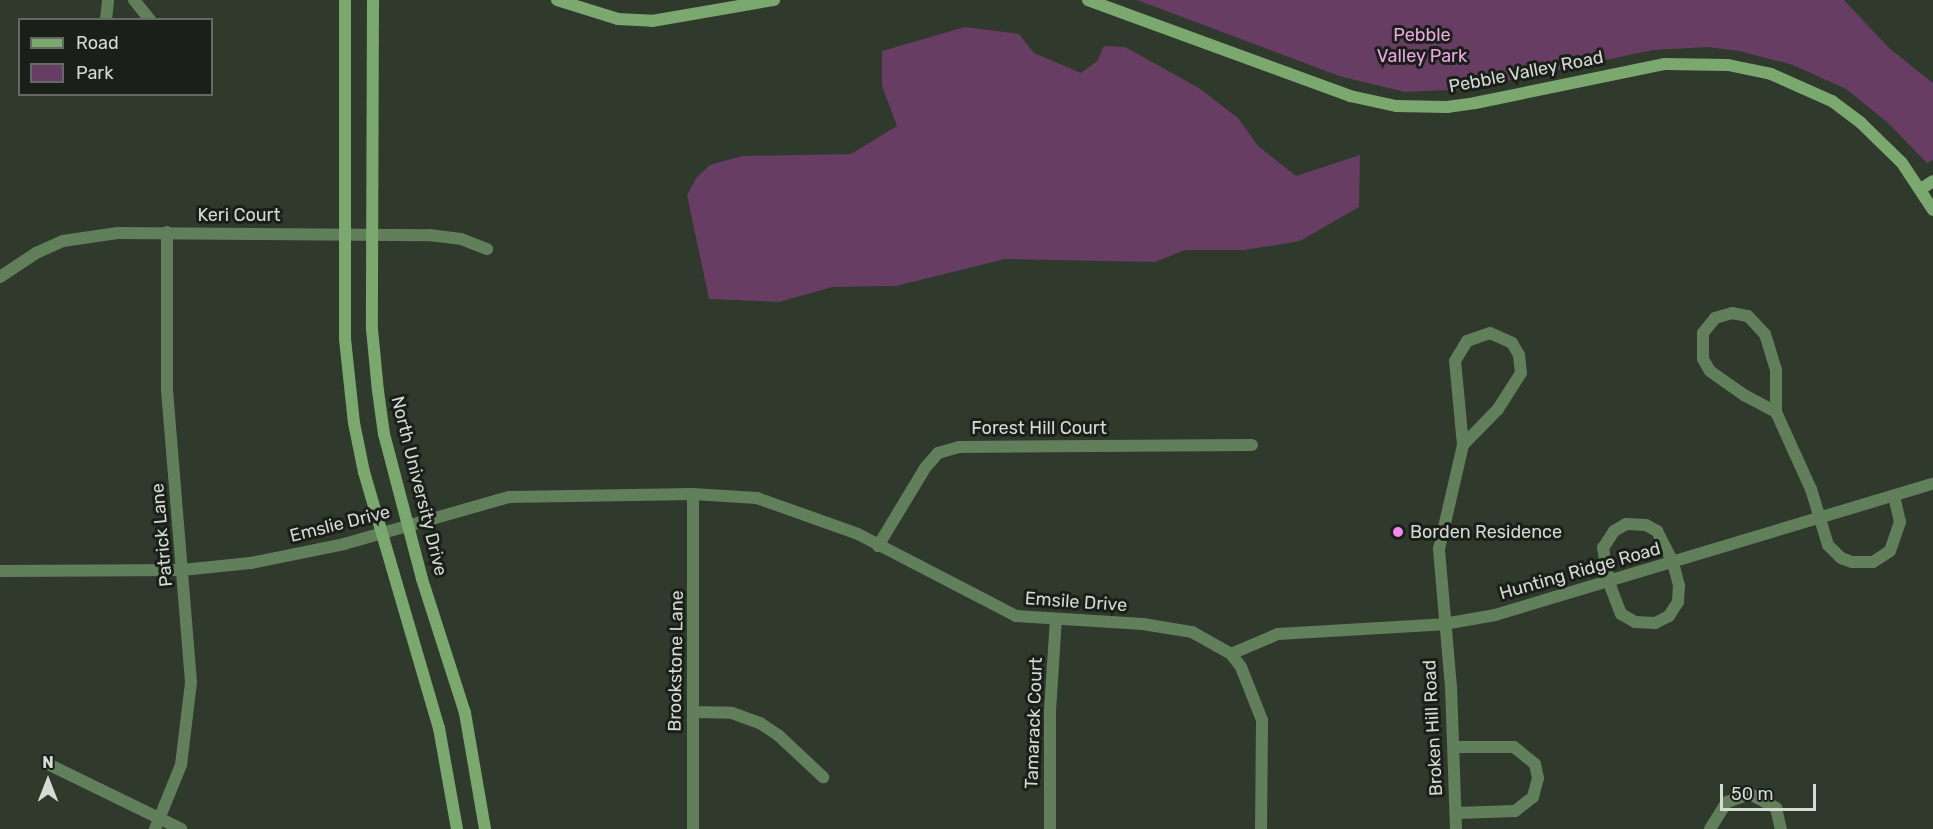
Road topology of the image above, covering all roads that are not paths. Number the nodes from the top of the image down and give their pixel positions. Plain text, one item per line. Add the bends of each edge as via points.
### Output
1 (108, 0) edge
2 (134, 0) edge
3 (345, 0) edge
4 (373, 0) edge
5 (557, 0) edge
6 (774, 0) edge
7 (1088, 0) edge
8 (106, 18) edge
9 (148, 18) edge
10 (1933, 181) edge
11 (1921, 189) junction
12 (1933, 210) edge
13 (166, 232) junction
14 (345, 233) junction
15 (372, 233) junction
16 (487, 249) dead end
17 (0, 277) edge
18 (1776, 412) junction
19 (1252, 444) dead end
20 (1463, 445) junction
21 (1933, 484) edge
22 (693, 494) junction
23 (1894, 496) junction
24 (757, 498) joint
25 (1820, 518) junction
26 (408, 525) junction
27 (382, 532) junction
28 (878, 546) junction
29 (1673, 563) junction
30 (182, 570) junction
31 (0, 571) edge
32 (1609, 582) junction
33 (1056, 619) junction
34 (1444, 624) junction
35 (1231, 654) junction
36 (693, 712) junction
37 (1454, 747) junction
38 (50, 765) dead end
39 (823, 777) dead end
40 (1456, 813) junction
41 (162, 817) junction
42 (155, 829) edge
43 (181, 829) edge
44 (457, 829) edge
45 (485, 829) edge
46 (693, 829) edge
47 (1050, 829) edge
48 (1261, 829) edge
49 (1456, 829) edge
50 (1710, 829) edge
51 (1781, 829) edge

1 - 8 street
2 - 9 street
3 - 14 street
4 - 15 street, North University Drive
5 - 6 street via 628,20 652,21
7 - 11 street, Pebble Valley Road via 1350,96 1396,106 1475,103 1665,64 1718,64 1771,74 1832,101 1861,123 1886,145
10 - 11 street
11 - 12 street, Pebble Valley Road
13 - 14 street, Keri Court
13 - 17 street, Keri Court via 63,241
13 - 30 street, Patrick Lane via 167,389
14 - 15 street, Keri Court
14 - 27 street via 345,339 354,423
15 - 16 street, Keri Court via 445,236
15 - 26 street, North University Drive via 372,329 378,391
18 - 18 street via 1776,370 1761,327 1740,314 1715,318 1703,333 1703,359 1710,371
18 - 25 street via 1798,455
19 - 28 street, Forest Hill Court via 959,447 938,453 925,468
20 - 20 street via 1520,379 1521,360 1516,348 1498,335 1471,338 1456,355
20 - 34 street, Broken Hill Road via 1439,549
21 - 23 street, Hunting Ridge Road
22 - 24 street, Emslie Drive
22 - 26 street, Emslie Drive via 509,497
22 - 36 street, Brookstone Lane
23 - 25 street, Hunting Ridge Road
23 - 25 street via 1900,522 1896,541 1890,551 1873,562 1852,562 1833,552
24 - 28 street, Emsile Drive via 792,507
25 - 29 street, Hunting Ridge Road
26 - 27 street, Emslie Drive
26 - 45 street, North University Drive via 465,713
27 - 30 street, Emslie Drive via 316,551
27 - 44 street via 439,728
28 - 33 street, Emsile Drive via 1016,616
29 - 32 street, Hunting Ridge Road
29 - 32 street via 1657,531 1646,525 1626,524 1614,531 1604,548
29 - 32 street via 1679,586 1678,602 1669,616 1654,623 1635,622 1621,614
30 - 31 street, Emslie Drive
30 - 41 street, Patrick Lane via 191,662 190,711 181,765
32 - 34 street, Hunting Ridge Road via 1519,609
33 - 35 street, Emsile Drive via 1143,624 1192,632
33 - 47 street, Tamarack Court via 1050,711
34 - 35 street, Hunting Ridge Road via 1278,633
34 - 37 street, Broken Hill Road
35 - 48 street via 1241,667 1262,720
36 - 39 street via 732,713 760,723
36 - 46 street, Brookstone Lane
37 - 40 street, Broken Hill Road
37 - 40 street via 1514,747 1535,764 1538,778 1533,797 1515,811
38 - 41 street
40 - 49 street, Broken Hill Road
41 - 42 street, Patrick Lane
41 - 43 street
50 - 51 street via 1727,802 1750,794 1776,808

